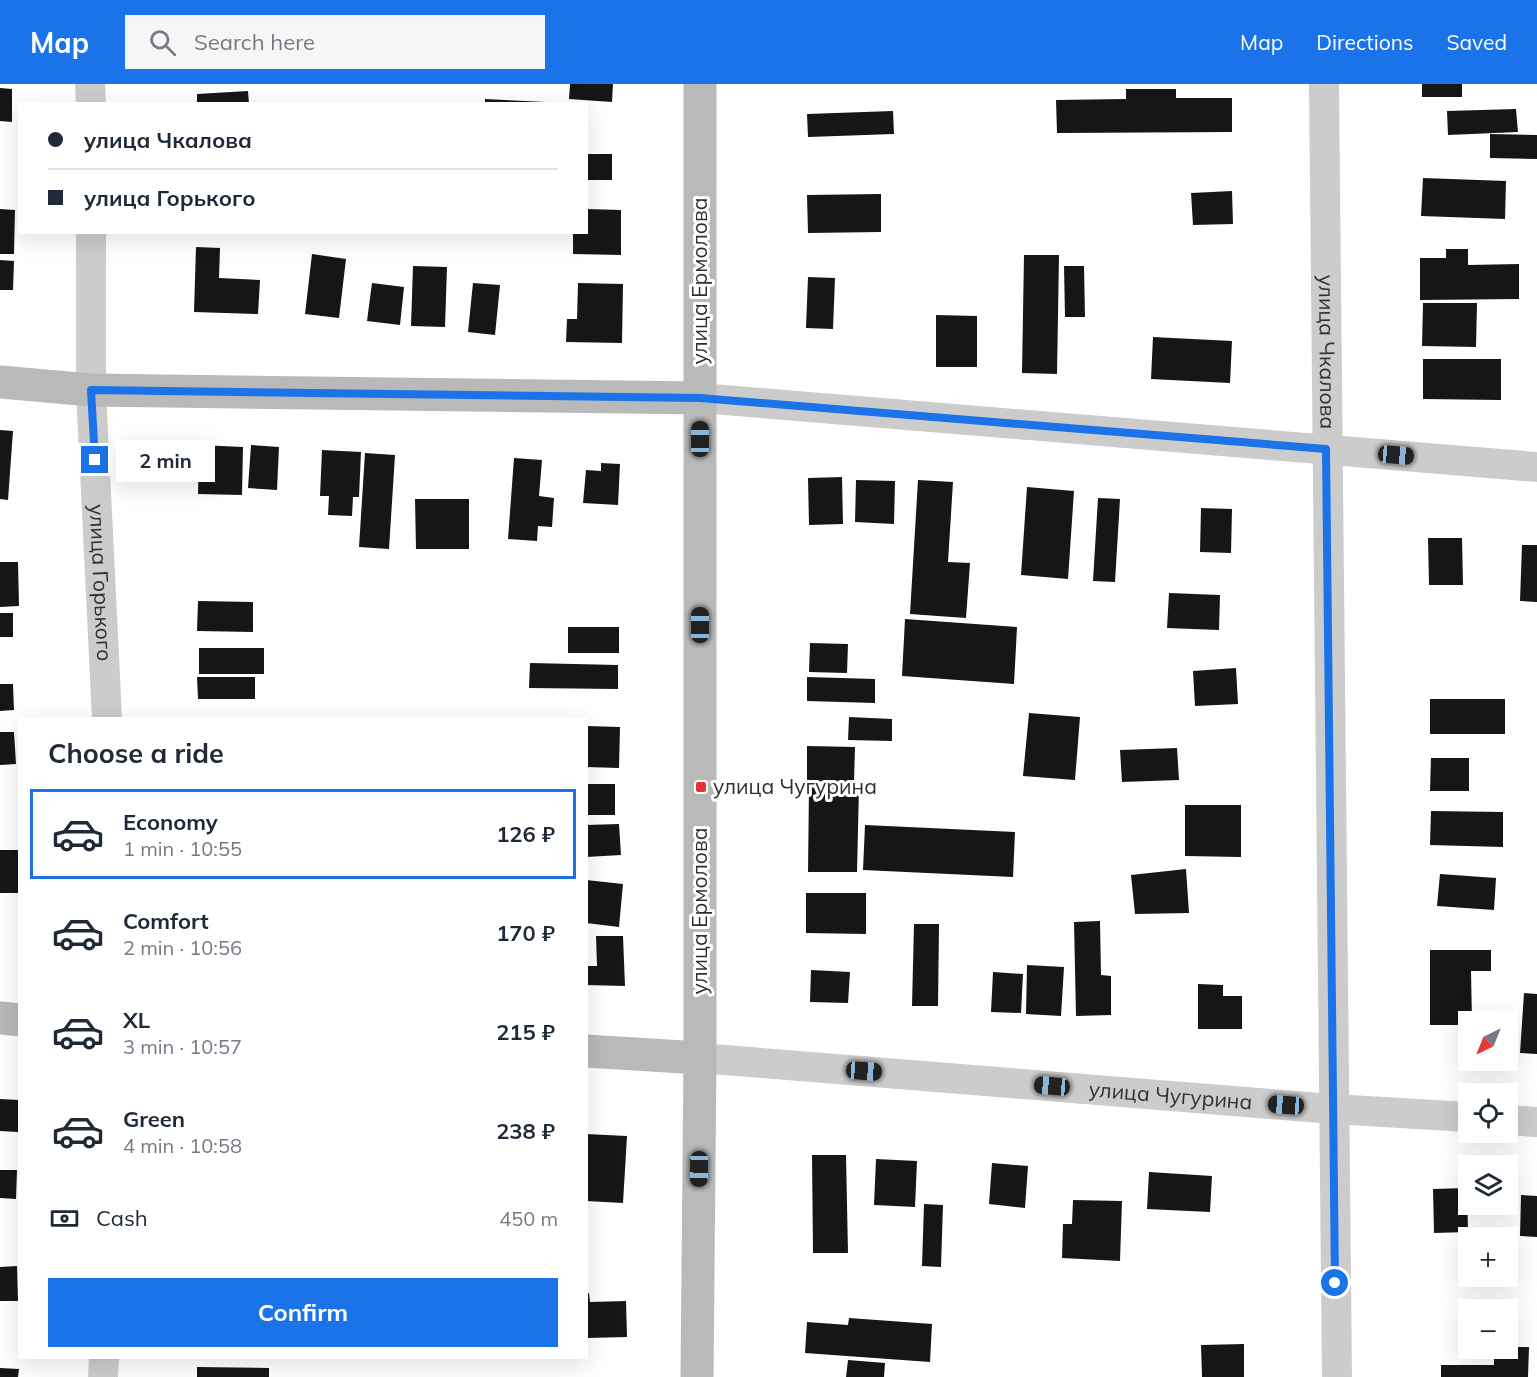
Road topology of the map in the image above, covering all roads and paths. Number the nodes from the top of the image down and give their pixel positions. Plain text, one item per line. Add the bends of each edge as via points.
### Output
1 (90, 84) edge
2 (700, 84) edge
3 (1324, 84) edge
4 (90, 102) edge
5 (91, 234) edge
6 (0, 382) edge
7 (91, 390) junction
8 (700, 398) junction
9 (1326, 449) junction
10 (1537, 467) edge
11 (107, 717) edge
12 (0, 1018) edge
13 (18, 1020) edge
14 (588, 1051) edge
15 (700, 1058) junction
16 (1333, 1109) junction
17 (1458, 1117) edge
18 (1518, 1121) edge
19 (1537, 1122) edge
20 (104, 1359) edge
21 (102, 1377) edge
22 (697, 1377) edge
23 (1336, 1377) edge

1 - 4 street
2 - 8 street, улица Ермолова
3 - 9 street, улица Чкалова
5 - 7 street, улица Горького
6 - 7 street
7 - 8 street
7 - 11 street, улица Горького
8 - 9 street
8 - 15 street, улица Ермолова
9 - 10 street
9 - 16 street, улица Чкалова
12 - 13 street
14 - 15 street, улица Чугурина
15 - 16 street, улица Чугурина
15 - 22 street, улица Ермолова
16 - 17 street, улица Чугурина
16 - 23 street, улица Чкалова
18 - 19 street
20 - 21 street

